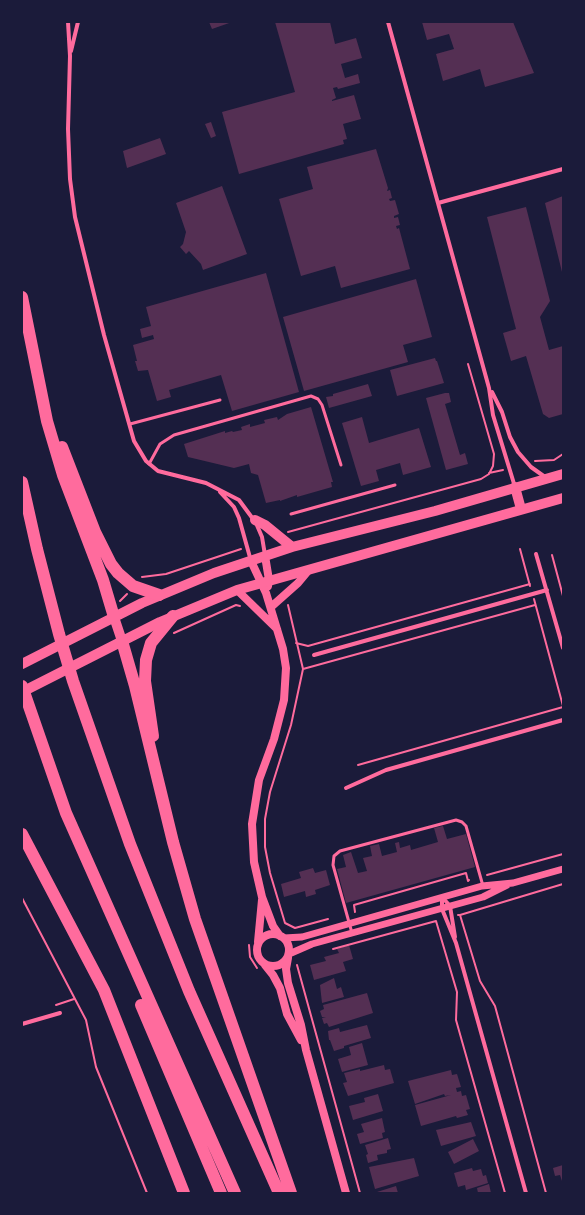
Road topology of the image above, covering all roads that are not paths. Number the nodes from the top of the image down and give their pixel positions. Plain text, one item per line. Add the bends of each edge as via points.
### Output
1 (68, 22) edge
2 (78, 22) edge
3 (388, 22) edge
4 (70, 56) junction
5 (563, 169) edge
6 (438, 203) junction
7 (22, 297) edge
8 (34, 366) junction
9 (489, 388) junction
10 (220, 400) dead end
11 (130, 424) junction
12 (149, 464) junction
13 (341, 465) dead end
14 (563, 474) edge
15 (547, 478) junction
16 (22, 482) edge
17 (395, 485) dead end
18 (515, 487) junction
19 (217, 489) junction
20 (563, 498) edge
21 (521, 509) junction
22 (290, 514) dead end
23 (255, 520) junction
24 (292, 547) junction
25 (536, 554) dead end
26 (265, 556) junction
27 (251, 561) junction
28 (308, 571) junction
29 (265, 581) junction
30 (237, 590) junction
31 (547, 590) junction
32 (159, 595) junction
33 (271, 607) junction
34 (173, 616) junction
35 (114, 617) junction
36 (278, 632) junction
37 (122, 641) junction
38 (563, 648) edge
39 (314, 655) dead end
40 (22, 664) edge
41 (22, 686) edge
42 (22, 692) edge
43 (563, 720) edge
44 (159, 786) junction
45 (346, 788) dead end
46 (66, 814) junction
47 (22, 834) edge
48 (563, 869) edge
49 (513, 883) junction
50 (483, 886) junction
51 (262, 897) junction
52 (442, 897) junction
53 (450, 906) junction
54 (442, 908) junction
55 (349, 923) junction
56 (352, 933) junction
57 (282, 937) junction
58 (258, 942) junction
59 (456, 943) junction
60 (291, 958) junction
61 (264, 964) junction
62 (60, 1013) dead end
63 (22, 1024) edge
64 (306, 1050) junction
65 (184, 1193) edge
66 (221, 1193) edge
67 (235, 1193) edge
68 (279, 1193) edge
69 (291, 1193) edge
70 (346, 1193) edge
71 (526, 1193) edge

1 - 4 street
2 - 4 street
3 - 6 street
4 - 11 street via 68,129 75,217 104,335
5 - 6 street
6 - 9 street
7 - 8 highway
8 - 32 highway via 65,454 104,551 118,572 133,586
8 - 35 highway via 63,475 103,580
9 - 15 street via 518,452 531,467
9 - 18 street via 493,415
10 - 11 lane
11 - 12 street via 138,450
12 - 13 lane via 160,444 174,435 311,396 318,399 322,405
12 - 19 street via 158,471 206,483
14 - 15 main road
15 - 18 main road
16 - 68 highway via 36,549 73,681 130,844 192,998
17 - 22 lane
18 - 21 main road
18 - 24 main road via 435,511
19 - 23 street via 239,500
19 - 27 street via 234,507 244,530
20 - 21 main road
21 - 28 main road
23 - 24 main road via 266,525
23 - 26 street via 262,537
24 - 26 main road
25 - 31 street
26 - 27 main road
26 - 29 main road
27 - 29 main road
27 - 32 main road
28 - 29 main road
28 - 33 main road
29 - 30 main road
29 - 33 main road
30 - 34 main road
30 - 36 main road
31 - 38 street
31 - 39 street
32 - 35 main road
33 - 36 main road
34 - 37 main road
34 - 44 highway via 151,643 144,670
35 - 37 main road
35 - 40 main road
36 - 51 main road via 286,668 284,700 278,726 259,780 252,824 254,862
37 - 42 main road
37 - 44 highway
41 - 46 highway
43 - 45 street via 386,770
44 - 69 highway via 195,919
46 - 66 highway via 94,894
46 - 67 highway
47 - 65 highway via 104,990
48 - 49 street
49 - 50 street
49 - 53 street via 483,897
50 - 52 street
50 - 55 lane via 466,826 460,821 452,820 340,852 334,856
51 - 57 main road via 273,926
51 - 58 main road
52 - 53 street
52 - 54 street
52 - 55 street
53 - 54 street
53 - 59 street
54 - 56 street
54 - 59 street
55 - 56 lane
55 - 57 street via 302,937
56 - 60 street via 305,946
57 - 58 main road via 271,934
57 - 60 main road via 289,946
58 - 61 main road via 258,956
59 - 71 street
60 - 61 main road via 280,966
60 - 64 main road via 286,976
61 - 64 main road via 280,988 287,1014
62 - 63 street
64 - 70 main road

